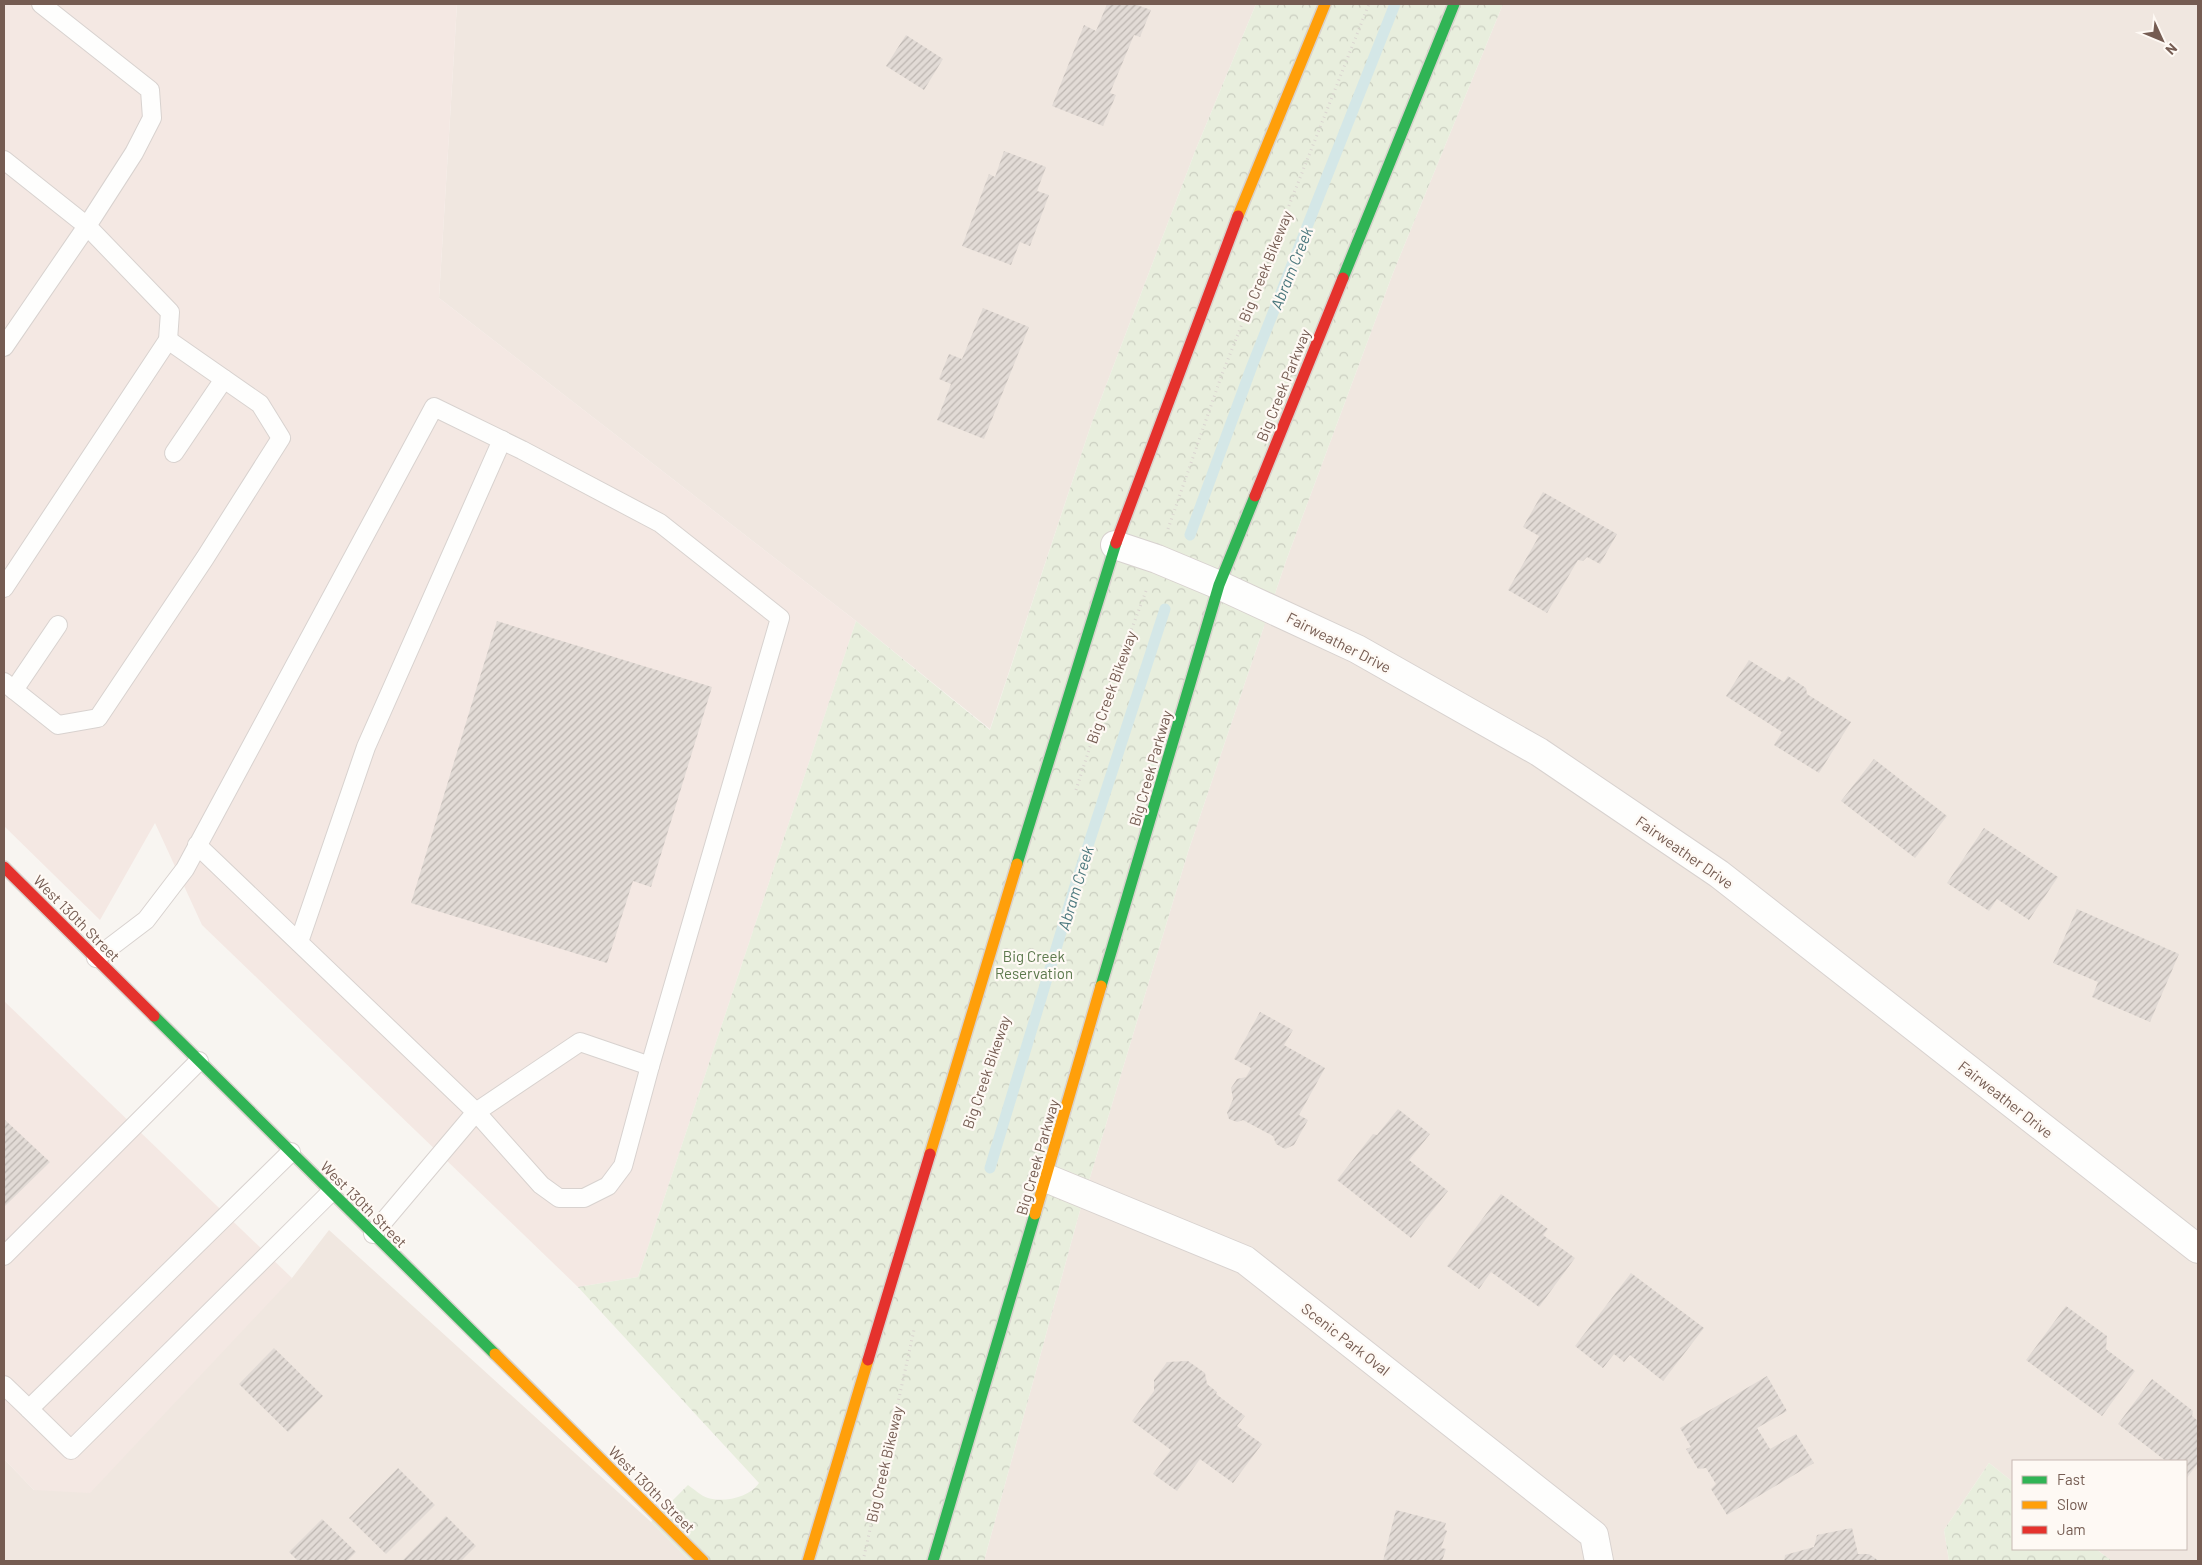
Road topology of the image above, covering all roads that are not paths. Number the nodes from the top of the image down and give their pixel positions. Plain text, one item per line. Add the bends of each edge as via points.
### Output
1 (42, 4) edge
2 (1325, 4) edge
3 (1454, 4) edge
4 (4, 160) edge
5 (88, 226) junction
6 (168, 340) junction
7 (4, 346) edge
8 (224, 379) junction
9 (502, 440) junction
10 (174, 453) dead end
11 (1115, 545) junction
12 (1219, 585) junction
13 (4, 588) edge
14 (58, 625) dead end
15 (9, 686) edge
16 (197, 845) junction
17 (4, 867) edge
18 (299, 942) junction
19 (96, 958) junction
20 (199, 1061) junction
21 (650, 1066) junction
22 (476, 1112) junction
23 (291, 1152) junction
24 (1046, 1178) junction
25 (331, 1192) junction
26 (373, 1234) junction
27 (2198, 1249) edge
28 (4, 1256) edge
29 (4, 1385) edge
30 (29, 1409) junction
31 (703, 1561) edge
32 (808, 1561) edge
33 (932, 1561) edge
34 (1599, 1561) edge

1 - 5 lane via 150,90 152,118
2 - 11 street via 1229,238
3 - 12 street, Big Creek Parkway
4 - 5 lane
5 - 6 lane via 170,312
5 - 7 lane
6 - 8 lane
6 - 13 lane
8 - 10 lane
8 - 15 lane via 260,404 281,438 98,718 58,725
9 - 16 lane via 434,407
9 - 18 lane via 366,747
9 - 21 lane via 660,523 780,618
11 - 12 street, Fairweather Drive
11 - 32 street
12 - 24 street, Big Creek Parkway
12 - 27 street, Fairweather Drive via 1357,649 1547,757 1719,874
14 - 15 lane
16 - 18 lane
16 - 19 lane via 146,920
17 - 19 street, West 130th Street
18 - 22 lane
19 - 20 street, West 130th Street
20 - 23 street, West 130th Street
20 - 28 lane
21 - 22 lane via 580,1042
21 - 22 lane via 623,1166 608,1186 584,1198 559,1198 541,1185
22 - 26 lane
23 - 25 street, West 130th Street
23 - 30 lane
24 - 33 street, Big Creek Parkway
24 - 34 street, Scenic Park Oval via 1245,1260 1594,1535
25 - 26 street, West 130th Street
25 - 30 lane via 70,1450
26 - 31 street, West 130th Street
29 - 30 lane

